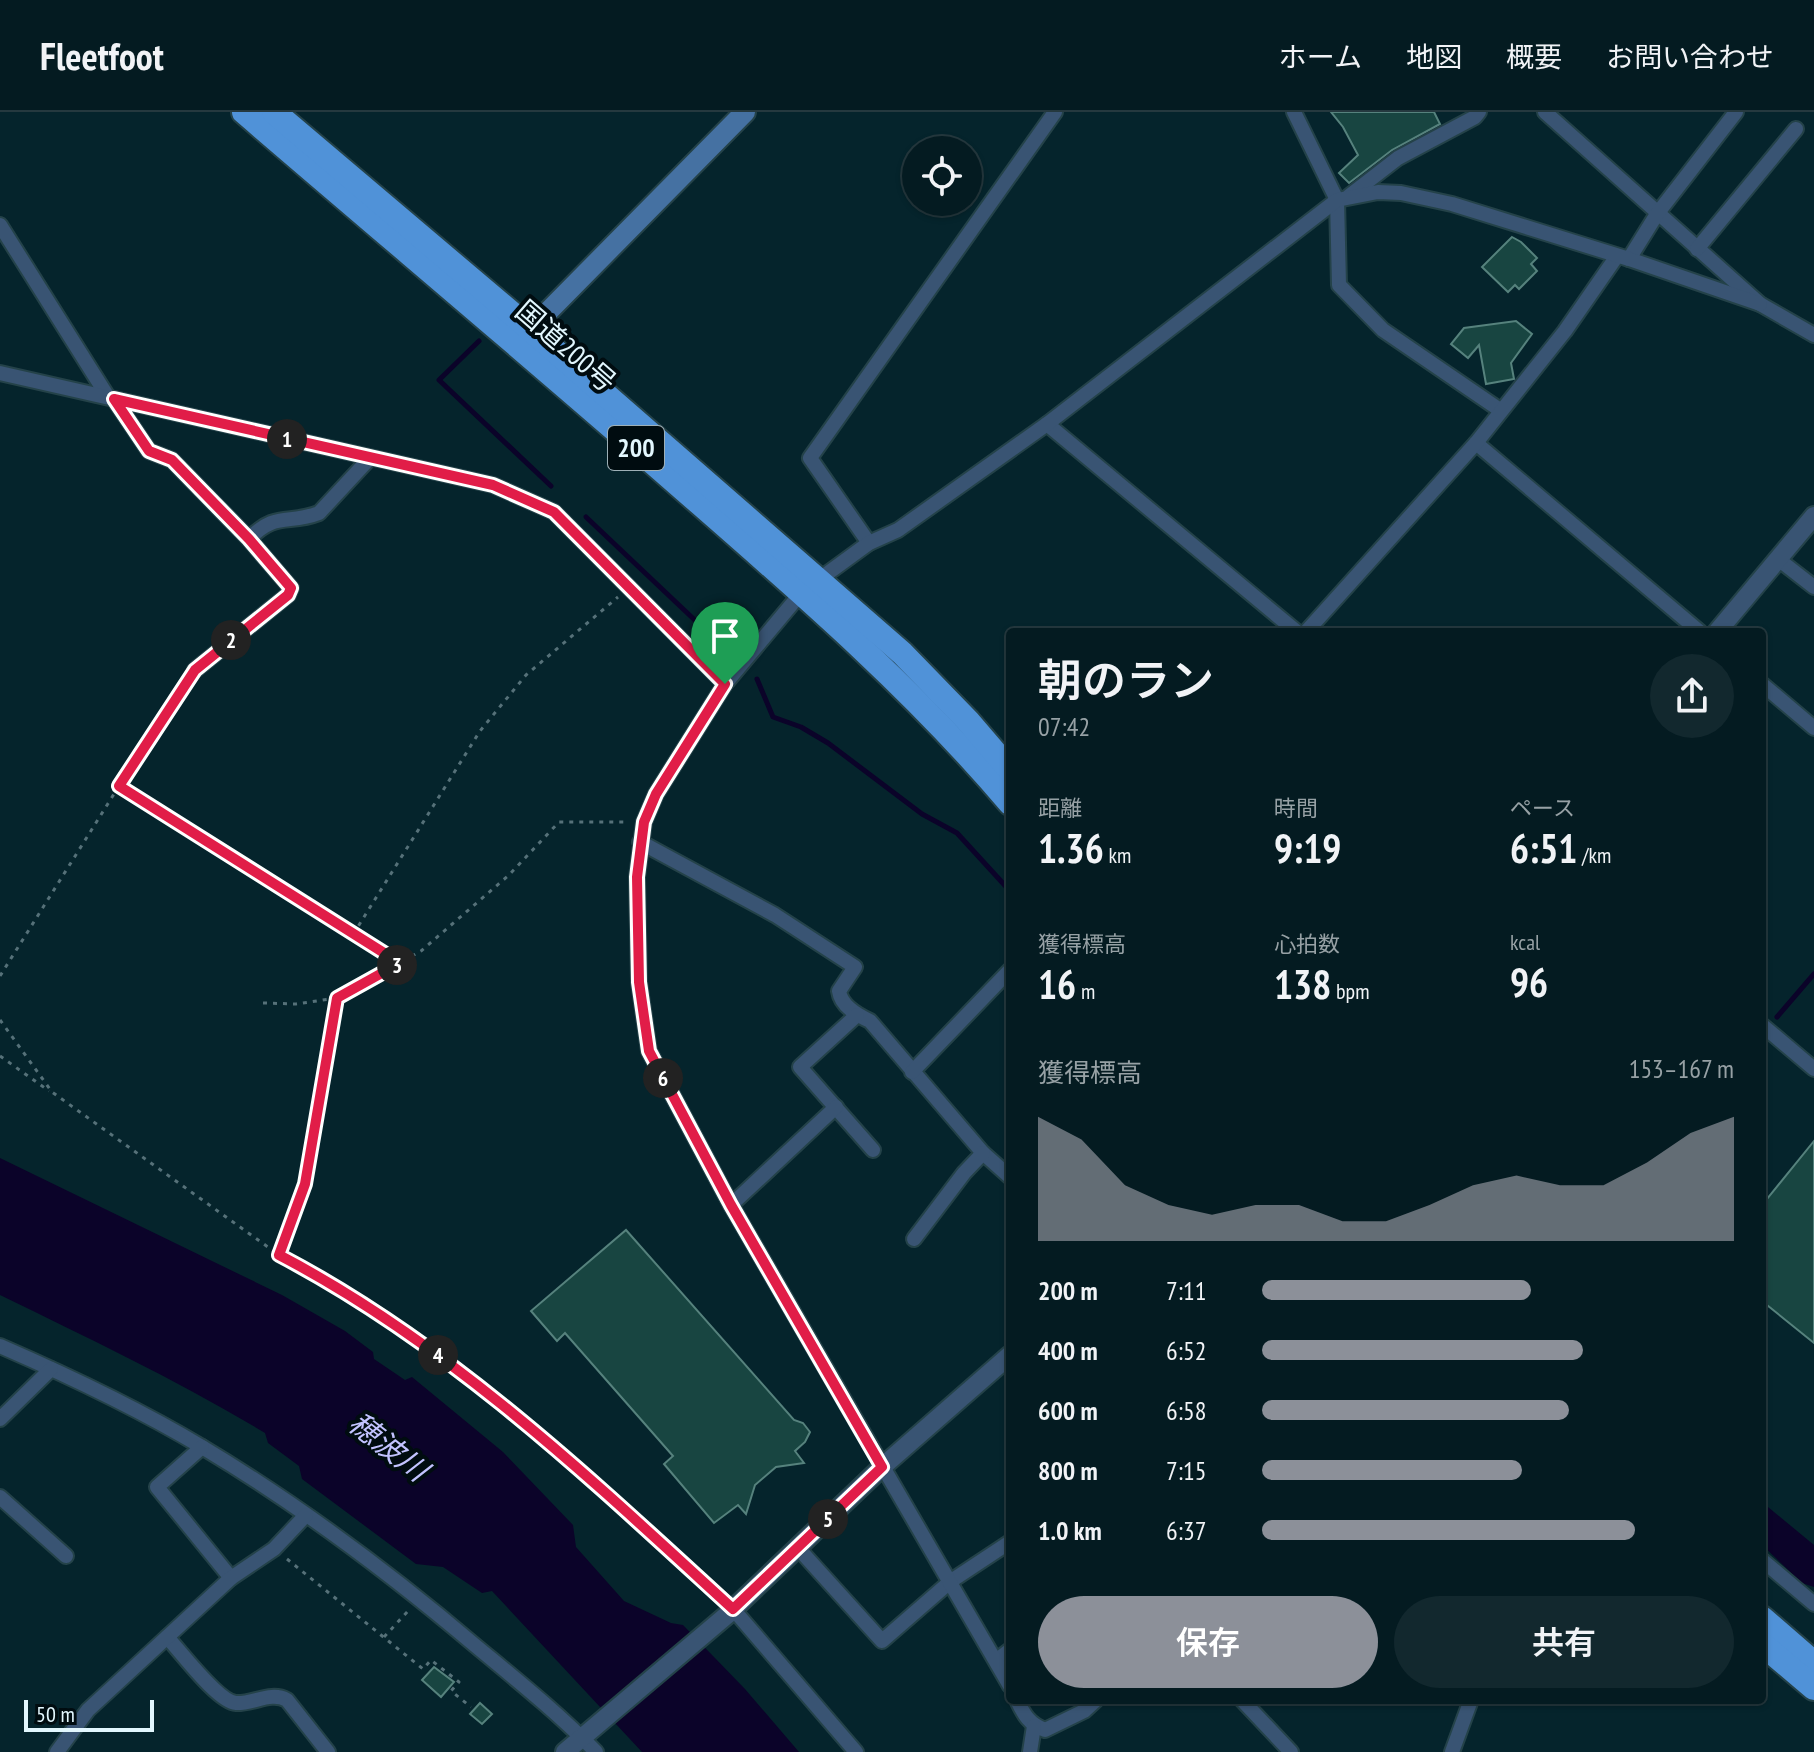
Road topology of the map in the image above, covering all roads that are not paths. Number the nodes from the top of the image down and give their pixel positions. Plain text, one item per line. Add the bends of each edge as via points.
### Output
1 (745, 112) edge
2 (1055, 112) edge
3 (1294, 112) edge
4 (1479, 112) edge
5 (1545, 112) edge
6 (1736, 112) edge
7 (263, 116) edge
8 (1796, 129) dead end
9 (1342, 198) junction
10 (1657, 214) junction
11 (0, 225) edge
12 (1697, 249) junction
13 (1623, 258) junction
14 (1760, 304) junction
15 (1814, 335) edge
16 (524, 336) junction
17 (0, 373) edge
18 (111, 398) junction
19 (1500, 410) junction
20 (1047, 424) junction
21 (1476, 443) junction
22 (370, 458) junction
23 (1814, 516) edge
24 (249, 539) junction
25 (869, 543) junction
26 (1778, 559) junction
27 (810, 586) junction
28 (1814, 587) edge
29 (1292, 628) edge
30 (1310, 628) edge
31 (1695, 628) edge
32 (1720, 628) edge
33 (195, 670) road end
34 (725, 684) junction
35 (1766, 687) edge
36 (1814, 728) edge
37 (1006, 765) edge
38 (1006, 799) edge
39 (640, 842) junction
40 (1006, 974) edge
41 (857, 1015) junction
42 (1766, 1028) edge
43 (1814, 1069) edge
44 (912, 1072) junction
45 (836, 1107) junction
46 (873, 1150) dead end
47 (983, 1153) junction
48 (1006, 1173) edge
49 (731, 1205) junction
50 (914, 1239) dead end
51 (0, 1346) edge
52 (1006, 1358) edge
53 (51, 1369) junction
54 (0, 1419) edge
55 (202, 1447) junction
56 (882, 1467) junction
57 (0, 1497) edge
58 (306, 1515) junction
59 (1006, 1545) edge
60 (798, 1548) junction
61 (66, 1556) dead end
62 (1766, 1563) edge
63 (231, 1578) junction
64 (951, 1581) junction
65 (1814, 1604) edge
66 (730, 1612) junction
67 (1766, 1621) edge
68 (167, 1637) junction
69 (1766, 1647) edge
70 (1006, 1653) edge
71 (997, 1660) junction
72 (1814, 1663) edge
73 (1006, 1678) edge
74 (1814, 1688) edge
75 (1019, 1704) edge
76 (1092, 1704) edge
77 (1246, 1704) edge
78 (1470, 1704) edge
79 (1034, 1726) junction
80 (588, 1734) junction
81 (57, 1752) edge
82 (328, 1752) edge
83 (565, 1752) edge
84 (596, 1752) edge
85 (856, 1752) edge
86 (1030, 1752) edge
87 (1291, 1752) edge
88 (1452, 1752) edge

1 - 16 main road
2 - 25 street via 810,458
3 - 9 street
4 - 9 street via 1398,158
5 - 10 street
6 - 10 street
7 - 16 highway, 国道200号 / 200
8 - 12 street
9 - 13 street via 1401,193
9 - 19 street via 1339,285 1383,330
9 - 20 street
10 - 12 street
10 - 13 street
11 - 18 street
12 - 14 street
13 - 14 street
13 - 19 street
14 - 15 street
16 - 27 highway, 国道200号 / 200
17 - 18 street
18 - 22 street
18 - 24 street via 149,451 172,460
19 - 21 street
20 - 25 street via 898,530
20 - 29 street
21 - 30 street
21 - 31 street
22 - 24 street via 319,513 277,519
22 - 34 street via 493,485 554,512
23 - 26 street
24 - 33 street via 291,588
25 - 27 street
26 - 28 street
26 - 32 street
27 - 34 street
27 - 37 highway, 国道200号 / 200 via 902,653
27 - 38 highway, 国道200号 / 200
34 - 39 street via 656,794
35 - 36 street
39 - 41 street via 775,915 855,967 839,991
39 - 49 street via 639,982 649,1051
40 - 44 street
41 - 44 street via 870,1021
41 - 45 street via 800,1067
42 - 43 street
44 - 47 street
45 - 46 street
45 - 49 street
47 - 48 street
47 - 50 street
49 - 56 street
51 - 53 street
52 - 56 street
53 - 54 street
53 - 55 street
55 - 58 street
55 - 63 street via 157,1487
56 - 60 street
56 - 64 street
57 - 61 street
58 - 63 street via 274,1549
58 - 80 street
59 - 64 street
60 - 64 street via 882,1641
60 - 66 street
62 - 65 street
63 - 68 street
64 - 71 street
66 - 80 street
66 - 85 street
67 - 72 highway
68 - 81 street via 88,1710
68 - 82 street via 231,1702 280,1696 287,1700
69 - 74 highway
70 - 71 street
71 - 73 street
75 - 79 street
76 - 79 street via 1045,1730
77 - 87 street
78 - 88 street
79 - 86 street
80 - 83 street
80 - 84 street

